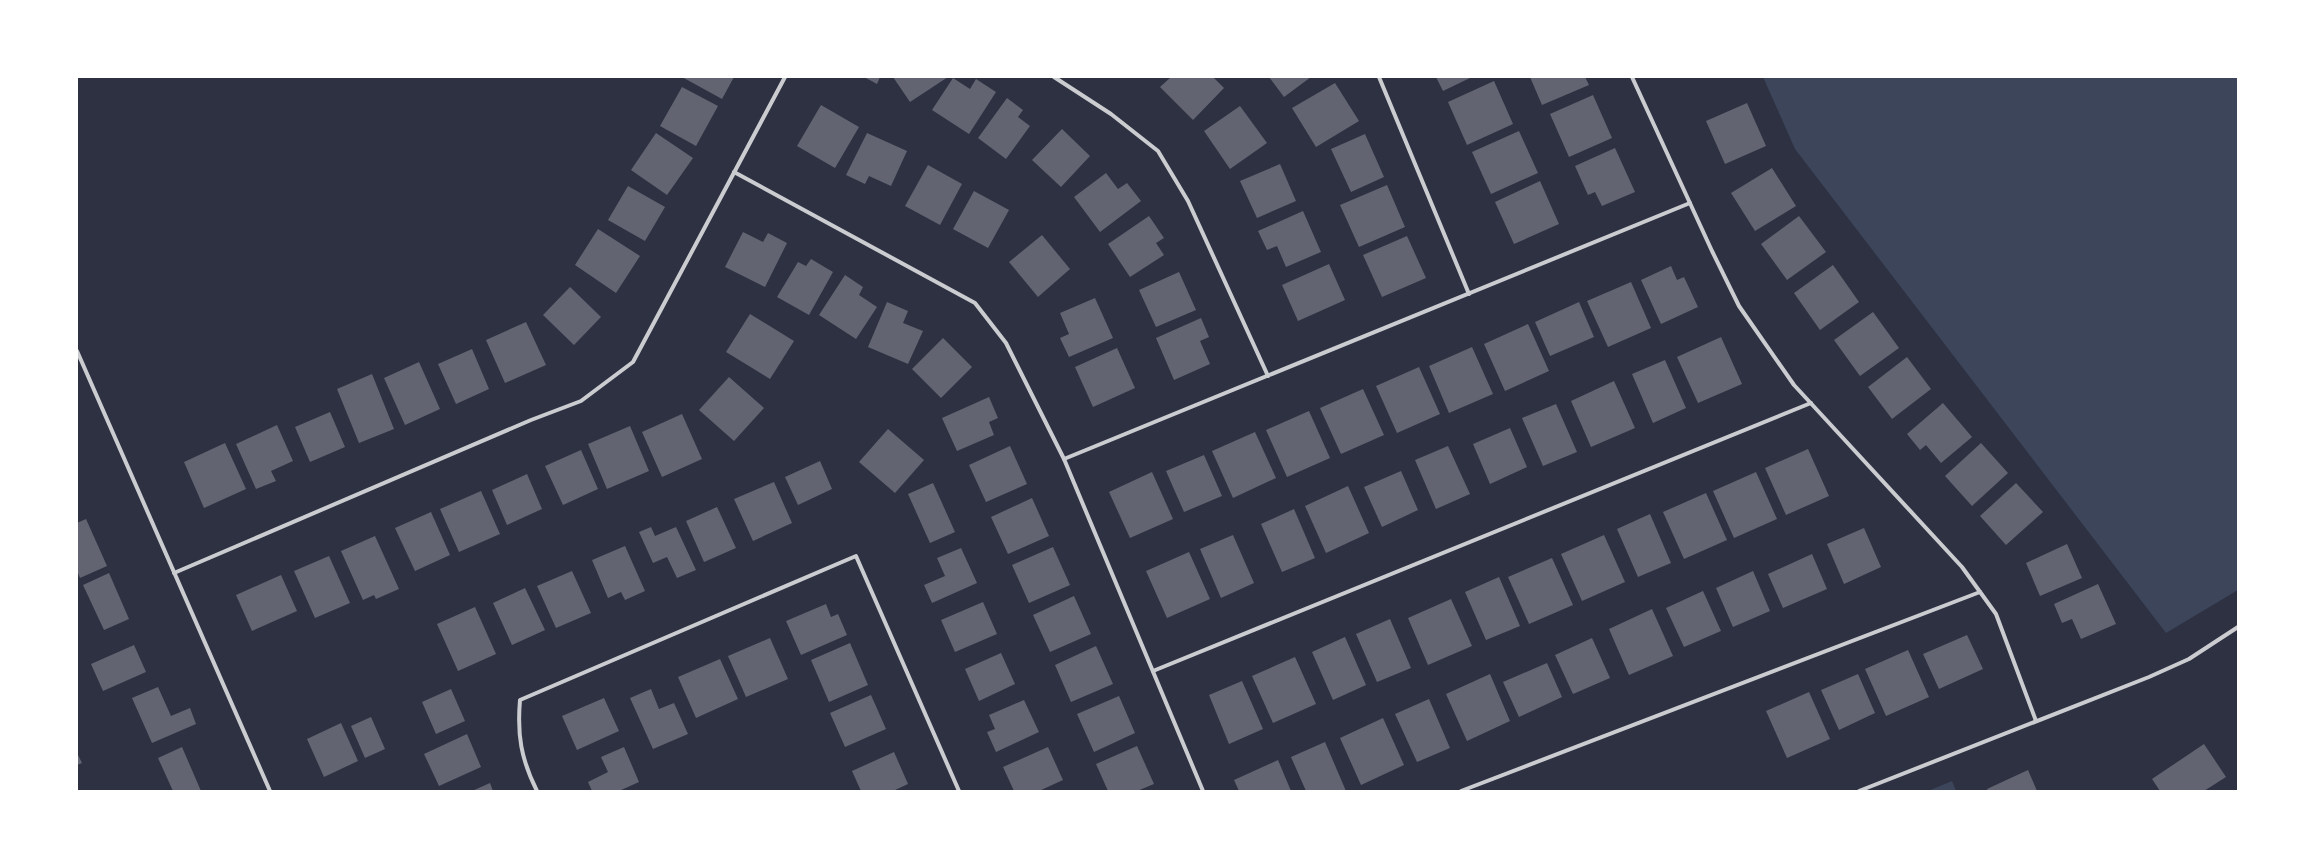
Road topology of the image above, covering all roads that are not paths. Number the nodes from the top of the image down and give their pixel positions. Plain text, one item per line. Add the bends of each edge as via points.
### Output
1 (785, 77) edge
2 (1054, 77) edge
3 (1379, 77) edge
4 (1632, 77) edge
5 (734, 172) junction
6 (1690, 203) junction
7 (1469, 294) junction
8 (77, 351) edge
9 (1268, 376) junction
10 (1810, 403) junction
11 (1064, 459) junction
12 (174, 573) junction
13 (1980, 592) junction
14 (2238, 627) edge
15 (1153, 671) junction
16 (2036, 721) junction
17 (270, 791) edge
18 (536, 791) edge
19 (959, 791) edge
20 (1203, 791) edge
21 (1461, 791) edge
22 (1859, 791) edge

1 - 5 street
2 - 9 street via 1111,114 1158,152 1188,201
3 - 7 street
4 - 6 street
5 - 11 street via 975,302 1006,343
5 - 12 street via 633,362 581,401
6 - 7 street
6 - 10 street via 1739,306 1794,385
7 - 9 street
8 - 12 street
9 - 11 street
10 - 13 street via 1962,567
10 - 15 street
11 - 15 street
12 - 17 street
13 - 16 street via 1996,614
13 - 21 street
14 - 16 street via 2189,659
15 - 20 street
16 - 22 street
18 - 19 street via 522,752 518,727 520,700 856,556

